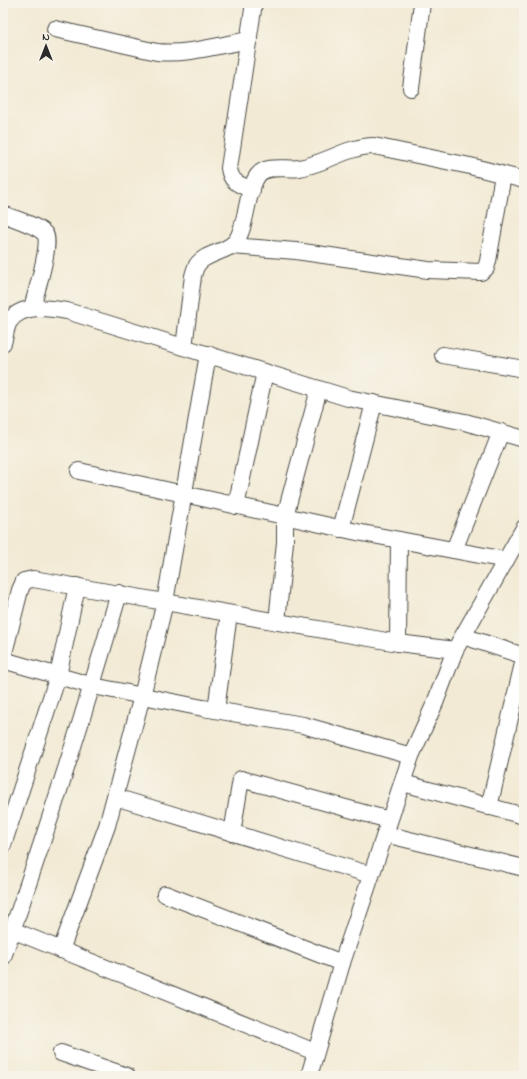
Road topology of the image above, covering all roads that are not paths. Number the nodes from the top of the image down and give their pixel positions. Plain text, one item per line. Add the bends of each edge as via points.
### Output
1 (254, 3) edge
2 (422, 3) edge
3 (55, 29) dead end
4 (249, 40) junction
5 (411, 88) dead end
6 (503, 175) junction
7 (524, 180) edge
8 (252, 190) junction
9 (3, 214) edge
10 (231, 246) junction
11 (32, 308) junction
12 (3, 343) edge
13 (184, 347) junction
14 (208, 354) junction
15 (443, 355) dead end
16 (524, 369) edge
17 (265, 372) junction
18 (319, 389) junction
19 (374, 404) junction
20 (501, 432) junction
21 (524, 440) edge
22 (79, 471) dead end
23 (184, 494) junction
24 (236, 506) junction
25 (284, 516) junction
26 (524, 528) edge
27 (341, 529) junction
28 (399, 540) junction
29 (454, 550) junction
30 (506, 560) junction
31 (77, 586) junction
32 (119, 593) junction
33 (165, 602) junction
34 (229, 614) junction
35 (277, 622) junction
36 (463, 636) junction
37 (398, 643) junction
38 (455, 650) junction
39 (3, 657) edge
40 (524, 658) edge
41 (3, 660) edge
42 (58, 676) junction
43 (93, 686) junction
44 (142, 696) junction
45 (216, 710) junction
46 (411, 756) junction
47 (403, 782) junction
48 (115, 797) junction
49 (489, 807) junction
50 (524, 816) edge
51 (387, 827) junction
52 (232, 833) junction
53 (3, 845) edge
54 (524, 868) edge
55 (371, 875) junction
56 (165, 894) dead end
57 (12, 930) junction
58 (61, 950) junction
59 (3, 957) edge
60 (342, 963) junction
61 (315, 1052) junction
62 (61, 1053) dead end
63 (127, 1076) edge
64 (309, 1076) edge

1 - 4 street
2 - 5 street
3 - 4 street via 169,53
4 - 8 street via 228,168 235,182
6 - 7 street
6 - 8 street via 388,148 364,146 311,166 262,171
6 - 10 street via 488,261 486,268 481,272 428,270 296,251
8 - 10 street via 240,232
9 - 11 street via 36,228 45,234 47,239
10 - 13 street via 197,265 193,276
11 - 12 street via 19,313 9,322
11 - 13 street via 46,307 67,311
13 - 14 street
14 - 17 street
14 - 23 street
15 - 16 street
17 - 18 street
17 - 24 street
18 - 19 street
18 - 25 street
19 - 20 street via 465,422
19 - 27 street
20 - 21 street
20 - 29 street
22 - 23 street
23 - 24 street
23 - 33 street
24 - 25 street
25 - 27 street
25 - 35 street via 285,542
26 - 30 street
27 - 28 street
28 - 29 street
28 - 37 street
29 - 30 street
30 - 36 street
31 - 32 street
31 - 39 street via 32,579 24,581
31 - 42 street
32 - 33 street
32 - 43 street
33 - 34 street
33 - 44 street
34 - 35 street
34 - 45 street
35 - 37 street
36 - 38 street
36 - 40 street
37 - 38 street
38 - 46 street
40 - 49 street
41 - 42 street
42 - 43 street
42 - 53 street
43 - 44 street
43 - 57 street
44 - 45 street
44 - 48 street
45 - 46 street via 303,725
46 - 47 street
47 - 49 street
47 - 51 street
48 - 52 street
48 - 58 street via 107,826
49 - 50 street
51 - 52 street via 241,779
51 - 54 street
51 - 55 street
52 - 55 street
55 - 60 street
56 - 60 street
57 - 58 street
57 - 59 street
58 - 61 street
60 - 61 street
61 - 64 street
62 - 63 street

